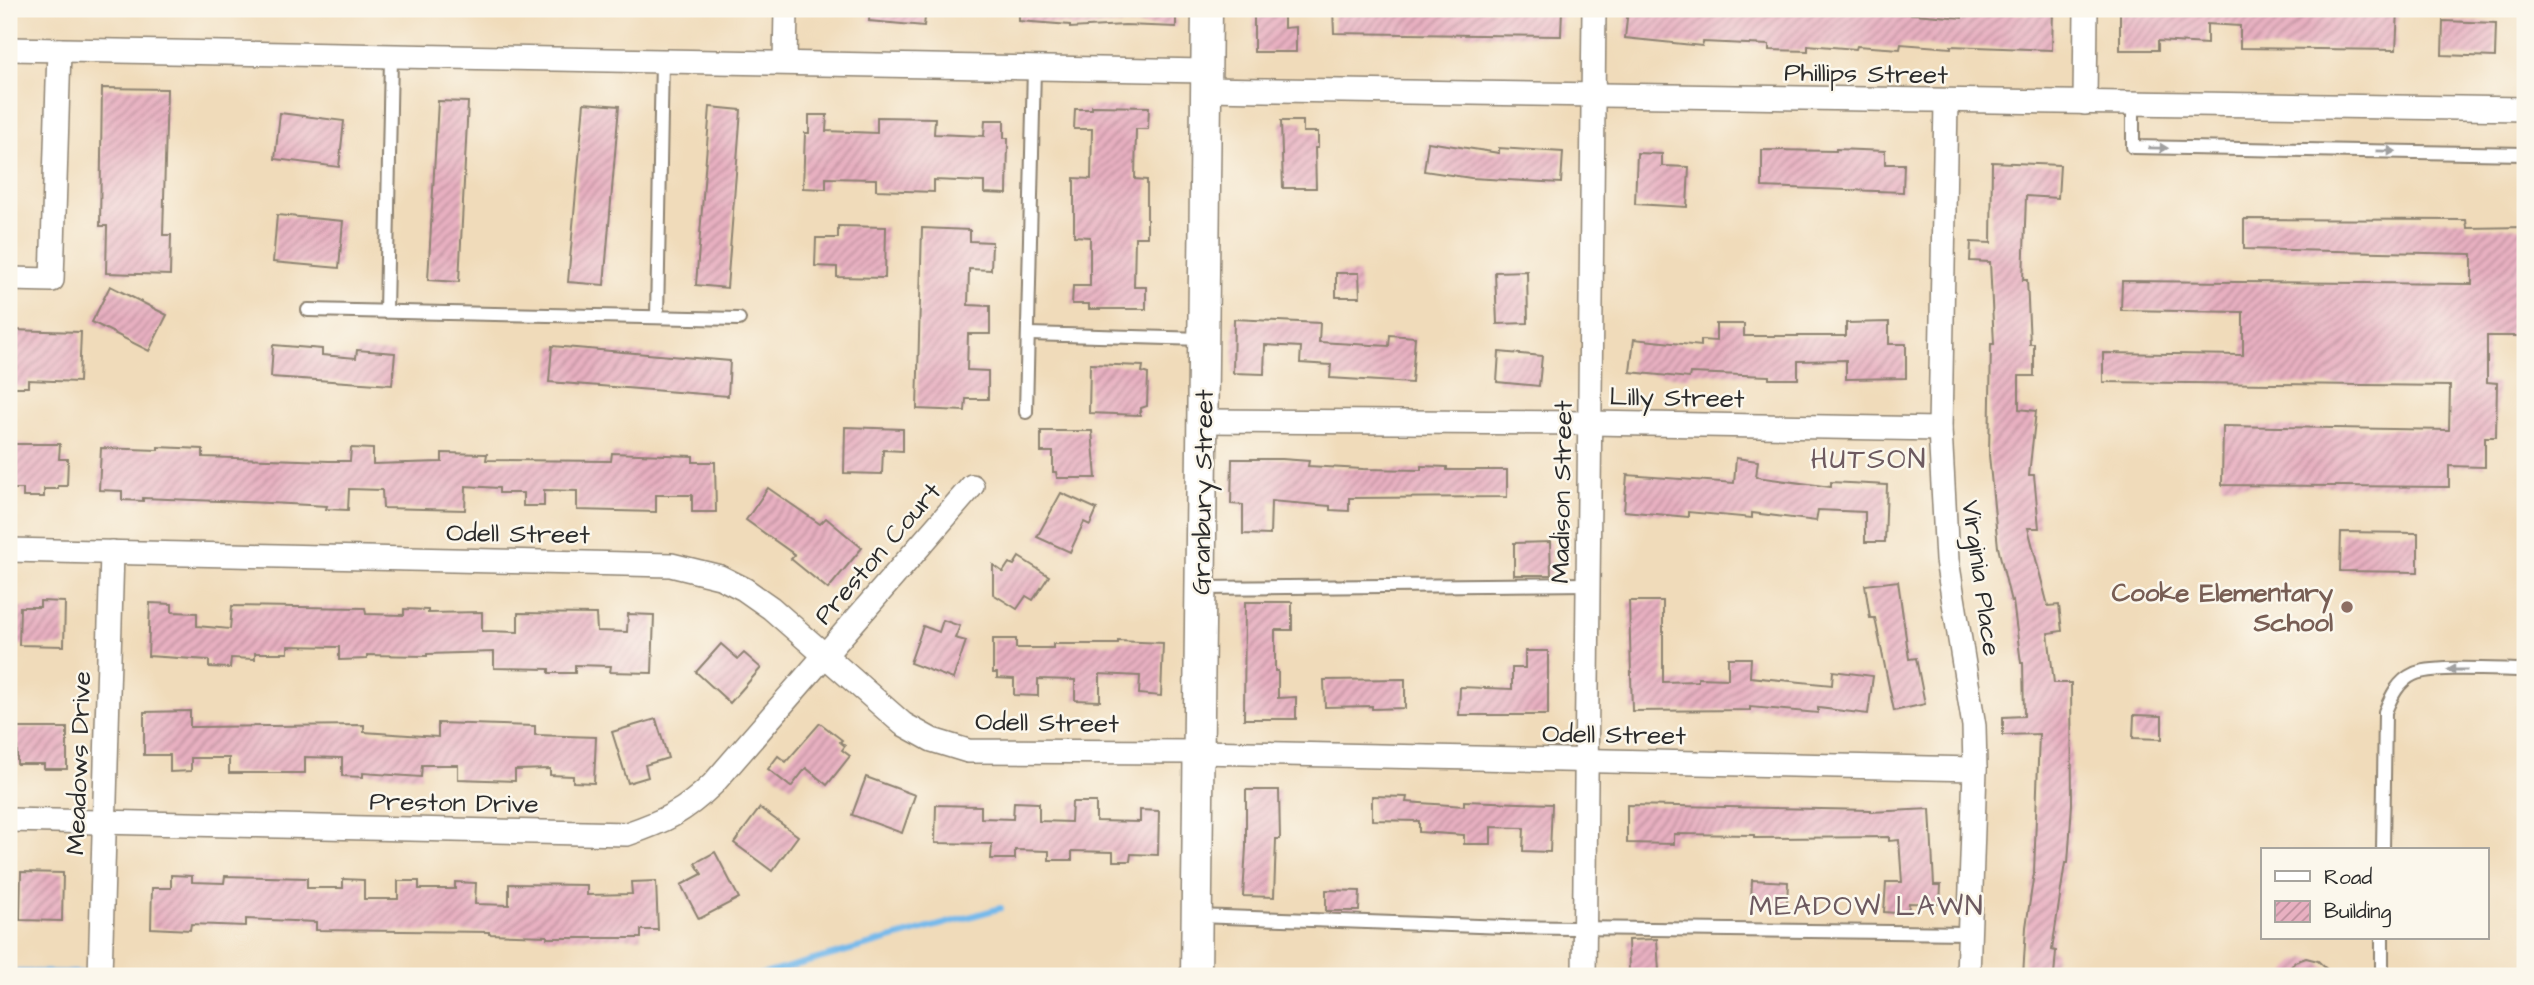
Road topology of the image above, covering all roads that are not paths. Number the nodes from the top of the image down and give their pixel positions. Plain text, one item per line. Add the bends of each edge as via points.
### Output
1 (786, 9) edge
2 (1207, 9) edge
3 (1594, 9) edge
4 (2086, 9) edge
5 (9, 49) edge
6 (59, 50) junction
7 (391, 57) junction
8 (662, 61) junction
9 (785, 62) junction
10 (1034, 66) junction
11 (1205, 80) junction
12 (1593, 96) junction
13 (1946, 102) junction
14 (2085, 103) junction
15 (2133, 104) junction
16 (2525, 109) edge
17 (2525, 154) edge
18 (9, 279) edge
19 (308, 310) dead end
20 (386, 311) junction
21 (657, 317) junction
22 (739, 319) dead end
23 (1029, 334) junction
24 (1204, 339) junction
25 (1026, 412) dead end
26 (1203, 421) junction
27 (1591, 423) junction
28 (1940, 429) junction
29 (972, 486) dead end
30 (9, 550) edge
31 (111, 552) junction
32 (1588, 584) junction
33 (1200, 588) junction
34 (825, 656) junction
35 (2525, 670) edge
36 (1198, 752) junction
37 (1586, 761) junction
38 (1975, 769) junction
39 (9, 820) edge
40 (104, 823) junction
41 (2383, 848) edge
42 (1197, 916) junction
43 (1584, 927) junction
44 (1969, 933) junction
45 (2382, 940) edge
46 (100, 976) edge
47 (1196, 976) edge
48 (1584, 976) edge
49 (1968, 976) edge
50 (2382, 976) edge

1 - 9 street
2 - 11 street, Granbury Street
3 - 12 street, Madison Street
4 - 14 street
5 - 6 street, Phillips Street
6 - 7 street, Phillips Street
6 - 18 street via 52,280
7 - 8 street, Phillips Street
7 - 20 lane
8 - 9 street, Phillips Street
8 - 21 lane
9 - 10 street, Phillips Street
10 - 11 street, Phillips Street
10 - 23 lane
11 - 12 street, Phillips Street
11 - 24 street, Granbury Street
12 - 13 street, Phillips Street
12 - 27 street, Madison Street
13 - 14 street, Phillips Street
13 - 28 street, Virginia Place
14 - 15 street, Phillips Street
15 - 16 street, Phillips Street
15 -> 17 lane via 2133,147
19 - 20 lane
20 - 21 lane
21 - 22 lane
23 - 24 lane
23 - 25 lane
24 - 26 street, Granbury Street
26 - 27 street, Lilly Street
26 - 33 street, Granbury Street
27 - 28 street, Lilly Street
27 - 32 street, Madison Street
28 - 38 street, Virginia Place via 1947,560 1968,681
29 - 34 street, Preston Court
30 - 31 street, Odell Street
31 - 34 street, Odell Street via 671,565 720,577 744,589
31 - 40 street, Meadows Drive
32 - 33 lane
32 - 37 street, Madison Street
33 - 36 street, Granbury Street
34 - 36 street, Odell Street via 903,724 932,740 968,751
34 - 40 street, Preston Drive via 691,805 669,819 627,834
35 -> 41 lane via 2437,670 2416,673 2401,682 2385,712
36 - 37 street, Odell Street
36 - 42 street, Granbury Street
37 - 38 street, Odell Street
37 - 43 street, Madison Street
38 - 44 street, Virginia Place
39 - 40 street, Preston Drive
40 - 46 street, Meadows Drive
42 - 43 lane
42 - 47 street, Granbury Street
43 - 44 lane
43 - 48 street, Madison Street
44 - 49 street, Virginia Place
45 - 50 lane

